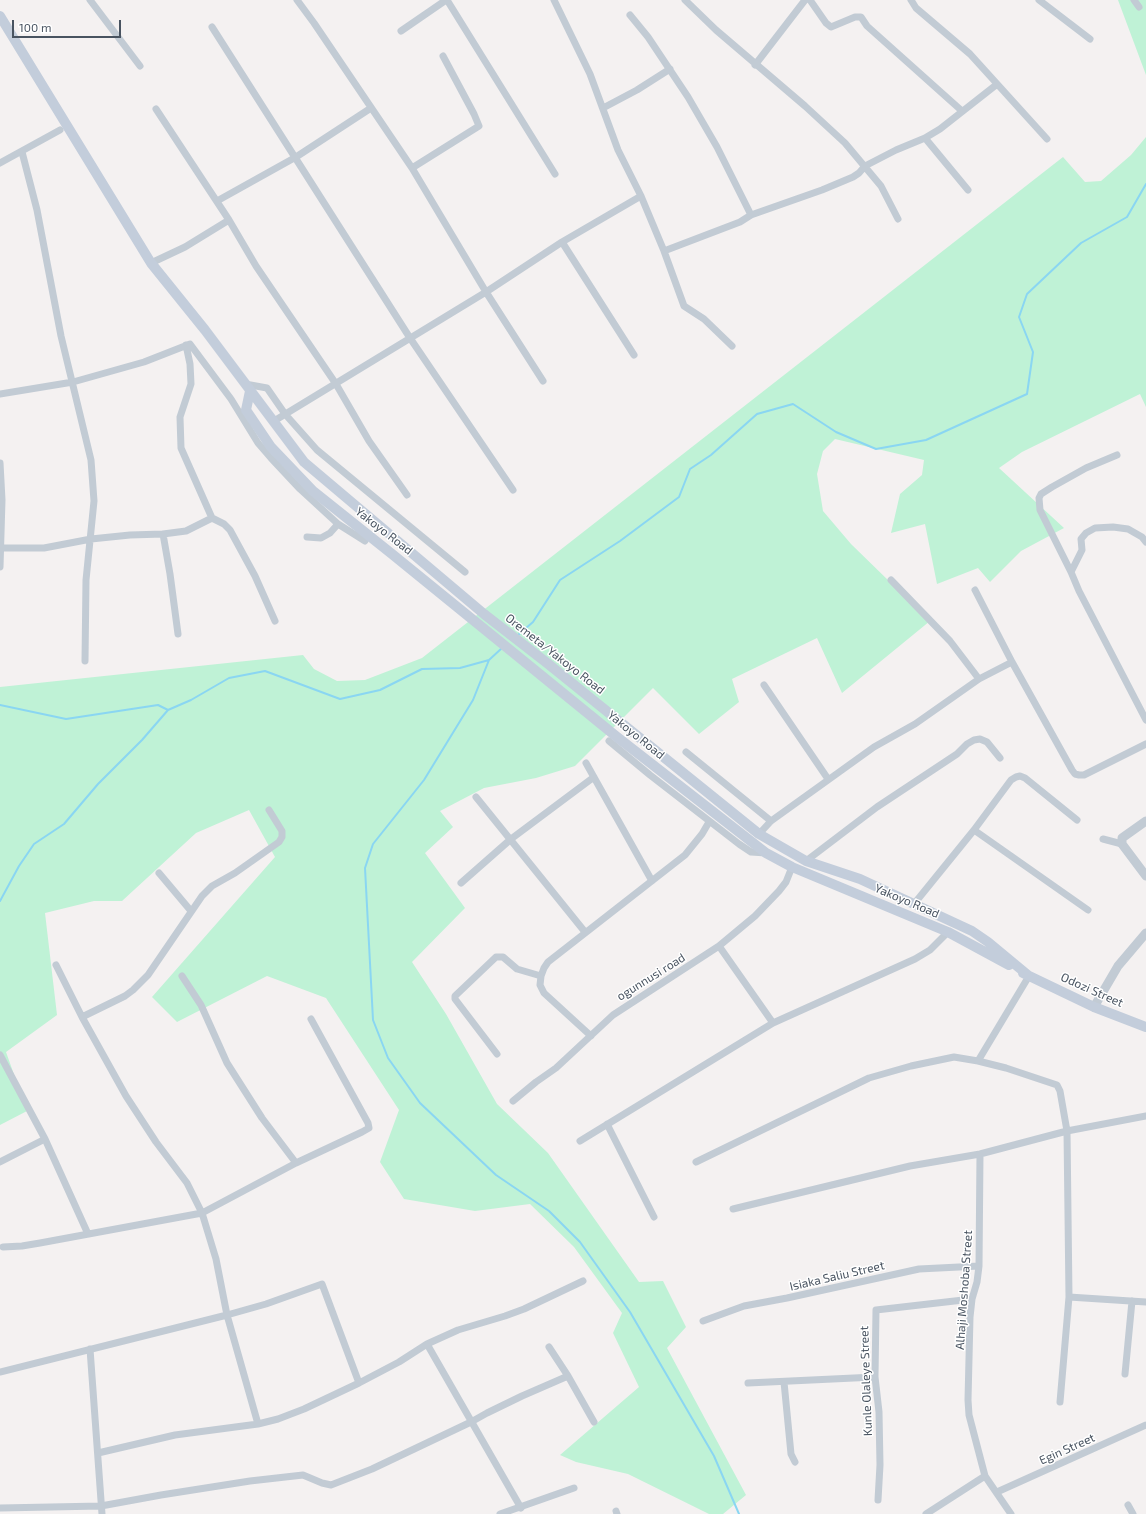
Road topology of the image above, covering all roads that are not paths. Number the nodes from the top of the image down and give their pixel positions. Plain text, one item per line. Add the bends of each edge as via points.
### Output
1 (90, 0) edge
2 (297, 0) edge
3 (447, 0) edge
4 (554, 0) edge
5 (685, 0) edge
6 (805, 0) edge
7 (810, 0) edge
8 (911, 0) edge
9 (1038, 0) edge
10 (1134, 0) edge
11 (1139, 7) dead end
12 (630, 15) dead end
13 (0, 16) edge
14 (212, 27) dead end
15 (402, 31) dead end
16 (1090, 39) dead end
17 (443, 56) dead end
18 (755, 65) junction
19 (140, 66) dead end
20 (670, 70) junction
21 (996, 84) junction
22 (371, 108) junction
23 (603, 108) junction
24 (156, 109) dead end
25 (962, 111) junction
26 (60, 130) dead end
27 (926, 138) junction
28 (1047, 139) dead end
29 (22, 152) junction
30 (296, 157) junction
31 (0, 163) edge
32 (865, 166) junction
33 (412, 168) junction
34 (555, 174) dead end
35 (968, 190) dead end
36 (641, 196) junction
37 (217, 201) junction
38 (751, 215) junction
39 (898, 219) dead end
40 (229, 220) junction
41 (562, 242) junction
42 (664, 251) junction
43 (151, 263) junction
44 (486, 292) junction
45 (410, 338) junction
46 (186, 345) junction
47 (732, 346) dead end
48 (634, 355) dead end
49 (543, 380) dead end
50 (72, 382) junction
51 (336, 384) junction
52 (248, 388) junction
53 (0, 394) edge
54 (285, 414) junction
55 (274, 421) junction
56 (1117, 455) dead end
57 (0, 463) edge
58 (513, 490) dead end
59 (407, 495) dead end
60 (212, 518) junction
61 (338, 524) junction
62 (163, 534) junction
63 (307, 537) dead end
64 (91, 539) junction
65 (365, 541) dead end
66 (1146, 542) edge
67 (0, 548) edge
68 (0, 567) edge
69 (465, 572) dead end
70 (1071, 572) junction
71 (890, 580) dead end
72 (975, 590) dead end
73 (275, 621) dead end
74 (178, 634) dead end
75 (85, 661) dead end
76 (1012, 662) junction
77 (979, 679) junction
78 (764, 685) dead end
79 (1146, 720) edge
80 (609, 741) dead end
81 (1146, 744) edge
82 (686, 752) dead end
83 (1000, 758) dead end
84 (586, 763) dead end
85 (594, 777) junction
86 (828, 779) junction
87 (476, 797) dead end
88 (269, 810) dead end
89 (1077, 820) dead end
90 (771, 821) junction
91 (1146, 821) edge
92 (709, 822) junction
93 (974, 830) junction
94 (759, 834) junction
95 (1103, 839) dead end
96 (511, 840) junction
97 (1122, 844) junction
98 (766, 853) junction
99 (806, 861) junction
100 (792, 867) junction
101 (159, 873) dead end
102 (1146, 876) edge
103 (652, 881) junction
104 (462, 883) dead end
105 (914, 904) junction
106 (1088, 910) dead end
107 (191, 911) junction
108 (585, 932) junction
109 (948, 932) junction
110 (1146, 933) edge
111 (720, 946) junction
112 (56, 965) dead end
113 (182, 976) dead end
114 (541, 976) junction
115 (1029, 976) junction
116 (1094, 1007) junction
117 (82, 1017) junction
118 (311, 1019) dead end
119 (773, 1023) junction
120 (1146, 1027) edge
121 (591, 1036) junction
122 (497, 1054) dead end
123 (0, 1055) edge
124 (978, 1061) junction
125 (514, 1101) dead end
126 (1146, 1116) edge
127 (607, 1124) junction
128 (1067, 1131) junction
129 (45, 1139) junction
130 (580, 1141) dead end
131 (980, 1154) junction
132 (0, 1162) edge
133 (696, 1162) dead end
134 (296, 1163) junction
135 (733, 1209) dead end
136 (202, 1212) junction
137 (654, 1217) dead end
138 (88, 1234) junction
139 (3, 1247) dead end
140 (979, 1266) junction
141 (583, 1281) dead end
142 (1069, 1297) junction
143 (972, 1299) junction
144 (1132, 1301) junction
145 (1146, 1302) edge
146 (227, 1315) junction
147 (703, 1321) dead end
148 (427, 1344) junction
149 (549, 1347) dead end
150 (90, 1349) junction
151 (0, 1372) edge
152 (1125, 1374) dead end
153 (568, 1376) junction
154 (875, 1377) junction
155 (784, 1382) junction
156 (359, 1383) junction
157 (748, 1383) dead end
158 (1060, 1402) dead end
159 (471, 1422) junction
160 (594, 1422) dead end
161 (258, 1424) junction
162 (1146, 1425) edge
163 (98, 1453) junction
164 (795, 1462) dead end
165 (985, 1476) junction
166 (574, 1488) dead end
167 (997, 1492) junction
168 (878, 1500) dead end
169 (1128, 1505) dead end
170 (0, 1508) edge
171 (521, 1508) junction
172 (102, 1510) edge
173 (500, 1514) edge
174 (926, 1514) edge
175 (1011, 1514) edge
176 (1133, 1514) edge

1 - 19 street
2 - 22 street
3 - 15 street
3 - 34 street
4 - 23 street via 590,74
5 - 18 street
6 - 18 street
7 - 25 street via 831,27 860,17
8 - 21 street via 916,8 970,54
9 - 16 street
10 - 11 street
12 - 20 street
13 - 43 main road, Oremeta/Yakoyo Road
14 - 30 street
17 - 33 street via 479,126
18 - 32 street via 805,106 845,143
20 - 23 street
20 - 38 street via 717,147
21 - 25 street
21 - 28 street
22 - 30 street
22 - 33 street
23 - 36 street via 618,150
24 - 37 street
25 - 27 street
26 - 29 street
27 - 32 street
27 - 35 street
29 - 31 street
29 - 50 street
30 - 37 street
30 - 45 street
32 - 38 street via 853,177
32 - 39 street via 881,186
33 - 44 street
36 - 41 street
36 - 42 street
37 - 40 street
38 - 42 street via 740,222
40 - 43 street via 185,247
40 - 51 street via 256,266
41 - 44 street
41 - 48 street
42 - 47 street via 684,306 704,319
43 - 52 main road, Oremeta/Yakoyo Road
44 - 45 street
44 - 49 street
45 - 51 street
45 - 58 street
46 - 50 street via 144,362
46 - 60 street via 191,384 180,416 181,448
46 - 61 street via 191,344 231,399 258,443 300,489
50 - 53 street
50 - 64 street via 91,460 94,501
51 - 54 street
51 - 59 street via 369,441
52 - 54 street via 267,388
52 - 55 main road, Oremeta/Yakoyo Road
52 - 98 main road, Yakoyo Road via 246,410 271,447 313,491
54 - 55 street
54 - 69 street via 317,450
55 - 94 main road, Oremeta/Yakoyo Road via 304,462 484,614
56 - 70 street via 1086,468 1041,494 1039,498 1040,510
57 - 67 street
60 - 62 street via 186,531
60 - 73 street via 230,530 255,576
61 - 63 street via 330,533 320,538
61 - 65 street
62 - 64 street
62 - 74 street
64 - 67 street via 44,548
64 - 75 street via 86,580
66 - 70 street via 1128,529 1095,528 1081,539 1082,550
67 - 68 street
70 - 79 street
71 - 77 street via 950,641
72 - 76 street
76 - 77 street
76 - 81 street via 1075,774 1084,774
77 - 86 street via 915,724 874,747
78 - 86 street
80 - 92 street
82 - 90 street
83 - 99 street via 987,742 980,739 966,744 956,754 877,807
84 - 85 street
85 - 96 street
85 - 103 street
86 - 90 street
87 - 96 street
88 - 107 street via 282,831 279,842 212,886
89 - 93 street via 1020,776 1011,780
90 - 94 street
91 - 97 street via 1122,838
92 - 98 street via 751,852
92 - 103 street via 685,855
93 - 105 street
93 - 106 street
94 - 99 main road, Oremeta/Yakoyo Road
95 - 97 street
96 - 104 street
96 - 108 street
97 - 102 street
98 - 100 main road, Yakoyo Road
99 - 105 main road, Oremeta/Yakoyo Road via 860,879
100 - 109 main road, Yakoyo Road
100 - 111 street, ogunnusi road via 779,892
101 - 107 street
103 - 108 street
105 - 115 main road, Oremeta/Yakoyo Road via 972,931
107 - 117 street via 148,975 133,990
108 - 114 street via 548,962
109 - 115 main road, Yakoyo Road
109 - 119 street via 930,950 915,959
110 - 116 street via 1118,966
111 - 119 street
111 - 121 street, ogunnusi road via 613,1015
112 - 117 street
113 - 134 street via 201,1005 227,1063 262,1118
114 - 121 street via 540,985 544,993
114 - 122 street via 516,969 503,957 496,957 455,996
115 - 116 main road, Odozi Street
115 - 124 street
116 - 120 main road, Odozi Street
117 - 136 street via 126,1096 187,1183
118 - 134 street via 369,1128
119 - 127 street
121 - 125 street, ogunnusi road
123 - 129 street
124 - 128 street via 1057,1085
124 - 133 street via 954,1057 869,1078
126 - 128 street
127 - 130 street
127 - 137 street
128 - 131 street
128 - 142 street
129 - 132 street
129 - 138 street
131 - 135 street via 910,1166
131 - 140 street, Alhaji Moshoba Street
134 - 136 street
136 - 138 street
136 - 146 street via 216,1259
138 - 139 street
140 - 143 street, Alhaji Moshoba Street
140 - 147 street, Isiaka Saliu Street via 913,1270 744,1306
141 - 148 street via 524,1309 458,1330
142 - 144 street
142 - 158 street
143 - 154 street, Kunle Olaleye Street via 876,1310
143 - 165 street, Alhaji Moshoba Street via 969,1415
144 - 145 street
144 - 152 street
146 - 150 street
146 - 156 street via 322,1284
146 - 161 street
148 - 156 street
148 - 159 street
149 - 153 street
150 - 151 street
150 - 163 street
153 - 159 street
153 - 160 street
154 - 155 street
154 - 168 street, Kunle Olaleye Street via 879,1419
155 - 157 street
155 - 164 street
156 - 161 street via 304,1409
159 - 171 street
159 - 172 street via 372,1469 331,1485 304,1475 161,1495
161 - 163 street via 175,1435
162 - 167 street, Egin Street
163 - 172 street
165 - 167 street, Alhaji Moshoba Street
165 - 174 street
166 - 171 street
167 - 175 street, Alhaji Moshoba Street
169 - 176 street
170 - 172 street
171 - 173 street

